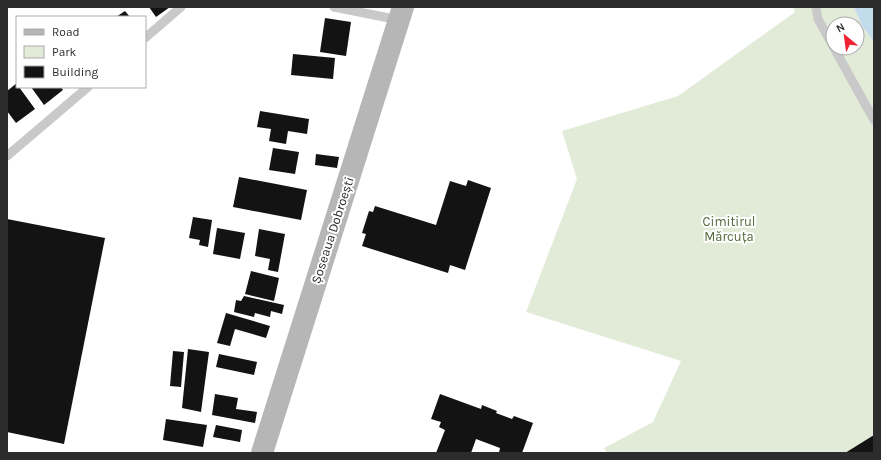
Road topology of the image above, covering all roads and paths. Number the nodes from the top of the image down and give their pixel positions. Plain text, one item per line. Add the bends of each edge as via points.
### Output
1 (181, 7) edge
2 (334, 7) edge
3 (816, 7) edge
4 (401, 13) edge
5 (825, 32) edge
6 (146, 37) edge
7 (838, 56) edge
8 (87, 88) edge
9 (874, 120) edge
10 (7, 156) edge
11 (262, 453) edge

1 - 6 lane
2 - 4 lane
3 - 5 lane via 818,19
4 - 11 street, Șoseaua Dobroești
7 - 9 lane
8 - 10 lane

